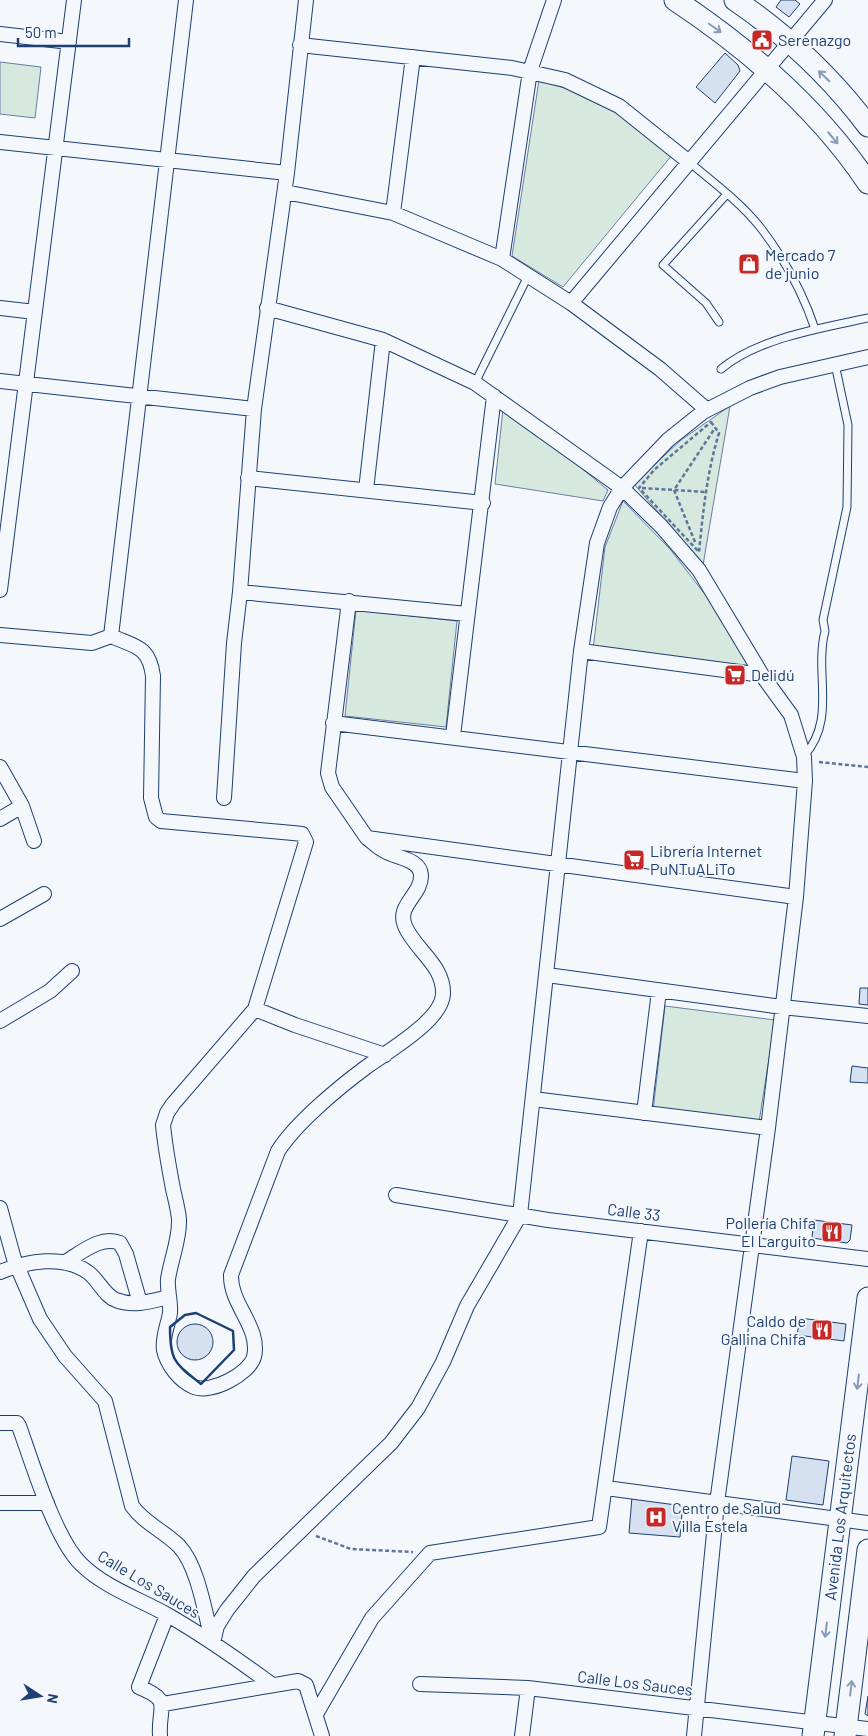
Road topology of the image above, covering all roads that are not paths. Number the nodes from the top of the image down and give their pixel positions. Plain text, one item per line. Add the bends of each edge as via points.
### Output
1 (74, 0) edge
2 (186, 0) edge
3 (306, 0) edge
4 (554, 0) edge
5 (675, 0) edge
6 (734, 0) edge
7 (825, 0) edge
8 (0, 34) edge
9 (69, 42) junction
10 (790, 43) junction
11 (300, 45) junction
12 (413, 57) junction
13 (767, 69) junction
14 (530, 71) junction
15 (868, 126) edge
16 (0, 142) edge
17 (55, 149) junction
18 (167, 159) junction
19 (688, 162) junction
20 (287, 173) junction
21 (868, 183) edge
22 (284, 192) junction
23 (727, 194) junction
24 (393, 213) junction
25 (502, 259) junction
26 (528, 276) junction
27 (571, 303) junction
28 (0, 308) edge
29 (267, 308) junction
30 (35, 312) junction
31 (868, 318) edge
32 (719, 322) dead end
33 (815, 329) junction
34 (383, 340) junction
35 (868, 357) edge
36 (835, 364) junction
37 (721, 369) dead end
38 (0, 381) edge
39 (475, 383) junction
40 (26, 384) junction
41 (494, 396) junction
42 (139, 397) junction
43 (254, 409) junction
44 (707, 410) junction
45 (248, 478) junction
46 (622, 488) junction
47 (366, 490) junction
48 (483, 502) junction
49 (4, 522) edge
50 (0, 590) edge
51 (240, 592) junction
52 (349, 601) junction
53 (468, 614) junction
54 (0, 635) edge
55 (111, 636) junction
56 (581, 651) junction
57 (762, 675) junction
58 (333, 723) junction
59 (453, 736) junction
60 (571, 751) junction
61 (804, 759) junction
62 (0, 767) edge
63 (805, 780) junction
64 (224, 798) dead end
65 (22, 806) junction
66 (0, 819) edge
67 (367, 838) junction
68 (34, 841) dead end
69 (559, 864) junction
70 (44, 894) dead end
71 (796, 896) junction
72 (0, 919) edge
73 (72, 971) dead end
74 (547, 975) junction
75 (658, 991) junction
76 (782, 1007) junction
77 (255, 1009) junction
78 (868, 1016) edge
79 (0, 1021) edge
80 (385, 1055) junction
81 (533, 1098) junction
82 (644, 1113) junction
83 (768, 1128) junction
84 (396, 1195) dead end
85 (0, 1208) edge
86 (520, 1215) junction
87 (641, 1231) junction
88 (753, 1245) junction
89 (868, 1259) edge
90 (67, 1261) junction
91 (17, 1266) junction
92 (0, 1272) edge
93 (169, 1297) junction
94 (868, 1298) edge
95 (140, 1303) junction
96 (0, 1423) edge
97 (606, 1488) junction
98 (47, 1502) junction
99 (0, 1503) edge
100 (717, 1503) junction
101 (840, 1519) junction
102 (868, 1523) edge
103 (868, 1550) edge
104 (167, 1615) junction
105 (864, 1616) edge
106 (213, 1643) junction
107 (271, 1684) junction
108 (420, 1684) dead end
109 (528, 1688) junction
110 (163, 1704) junction
111 (697, 1708) junction
112 (316, 1714) junction
113 (868, 1728) edge
114 (814, 1729) edge
115 (846, 1731) edge
116 (160, 1736) edge
117 (322, 1736) edge
118 (522, 1736) edge
119 (694, 1736) edge

1 - 9 street
2 - 18 street
3 - 11 street
4 - 14 street
5 -> 13 main road
6 - 10 main road
7 - 10 street
8 - 9 street
9 - 17 street
10 - 13 street
15 -> 10 main road via 834,85
11 - 12 street
11 - 20 street
12 - 14 street
12 - 24 street
13 - 19 street
13 -> 21 main road via 809,110
14 - 19 street via 565,80 619,106
14 - 25 street
16 - 17 street
17 - 18 street
17 - 30 street
18 - 20 street
18 - 42 street
19 - 23 lane
19 - 27 street
20 - 22 street
22 - 24 street
22 - 29 street
23 - 32 lane via 663,265 706,302
23 - 33 lane via 760,227 786,265 806,302
24 - 25 street
25 - 26 street
26 - 27 street
26 - 39 lane
27 - 44 street via 660,368
28 - 30 street
29 - 34 street
29 - 43 street
30 - 40 street
31 - 33 lane
33 - 37 lane via 753,349
34 - 39 street
34 - 47 street
35 - 36 street
36 - 44 street via 780,377
36 - 61 lane via 848,424 847,507 823,620 822,725
38 - 40 street
39 - 41 street
40 - 42 street
40 - 49 street
41 - 46 street
41 - 48 street
42 - 43 street
42 - 55 street
43 - 45 street
44 - 46 street via 668,440
45 - 47 street
45 - 51 street
46 - 56 street via 610,507 597,543
46 - 57 street via 695,556 699,570
47 - 48 street
48 - 53 street
49 - 50 street
51 - 52 street
51 - 64 street
52 - 53 street
52 - 58 street
53 - 59 street
54 - 55 street via 92,643
55 - 77 street via 143,650 151,659 151,798 156,817 161,821 293,832 302,834 306,842
56 - 57 street
56 - 60 street
57 - 61 street via 791,715
58 - 59 street
58 - 67 street via 328,773 332,787
59 - 60 street
60 - 63 street
60 - 69 street
61 - 63 street
62 - 65 street
63 - 71 street
65 - 66 street
65 - 68 street
67 - 69 street
67 - 80 street via 385,852 416,865 421,874 419,886 406,904 402,920 440,976 443,996 436,1012
69 - 71 street
69 - 74 street
70 - 72 street
71 - 76 street
73 - 79 street via 50,991
74 - 75 street
74 - 81 street
75 - 76 street
75 - 82 street
76 - 78 street
76 - 83 street
77 - 80 street
77 - 93 street via 166,1113 163,1125 165,1148 179,1219 168,1280
80 - 93 street via 365,1068 288,1134 278,1151 231,1274 231,1288 245,1314 255,1348 248,1369 208,1389 195,1388 182,1379 171,1367 164,1350
81 - 82 street
81 - 86 street
82 - 83 street
83 - 88 street
84 - 86 street, Calle 33
85 - 91 street
86 - 87 street, Calle 33
86 - 106 street via 467,1306 443,1362 418,1408 391,1443 254,1576 226,1610 217,1626
87 - 88 street, Calle 33
87 - 97 street
88 - 89 street, Calle 33
88 - 100 street
90 - 91 street
90 - 95 street via 88,1273 113,1300
90 - 95 street via 91,1246 113,1239 120,1242
91 - 92 street
91 - 106 street via 40,1319 65,1356 105,1401 132,1506 139,1516 180,1546 190,1561
93 - 95 street
94 -> 101 main road, Avenida Los Arquitectos
96 - 98 street, Calle Los Sauces via 17,1423 19,1426
97 - 100 street
97 - 112 street via 601,1524 595,1529 430,1553 372,1618
98 - 99 street
98 - 104 street, Calle Los Sauces via 80,1564 109,1584
100 - 101 street
100 - 111 street
101 - 102 street
101 -> 114 main road, Avenida Los Arquitectos
103 - 105 main road, Avenida Los Arquitectos
104 - 106 street, Calle Los Sauces
104 - 110 street via 139,1687 156,1694
115 -> 105 main road, Avenida Los Arquitectos
106 - 107 street, Calle Los Sauces
107 - 110 street
107 - 112 street via 298,1681 306,1685
108 - 109 street, Calle Los Sauces
109 - 111 street, Calle Los Sauces
109 - 118 street
110 - 116 street via 159,1717
111 - 114 street, Calle Los Sauces
111 - 119 street
112 - 117 street
113 - 115 street, Calle Los Sauces
114 - 115 street, Calle Los Sauces

